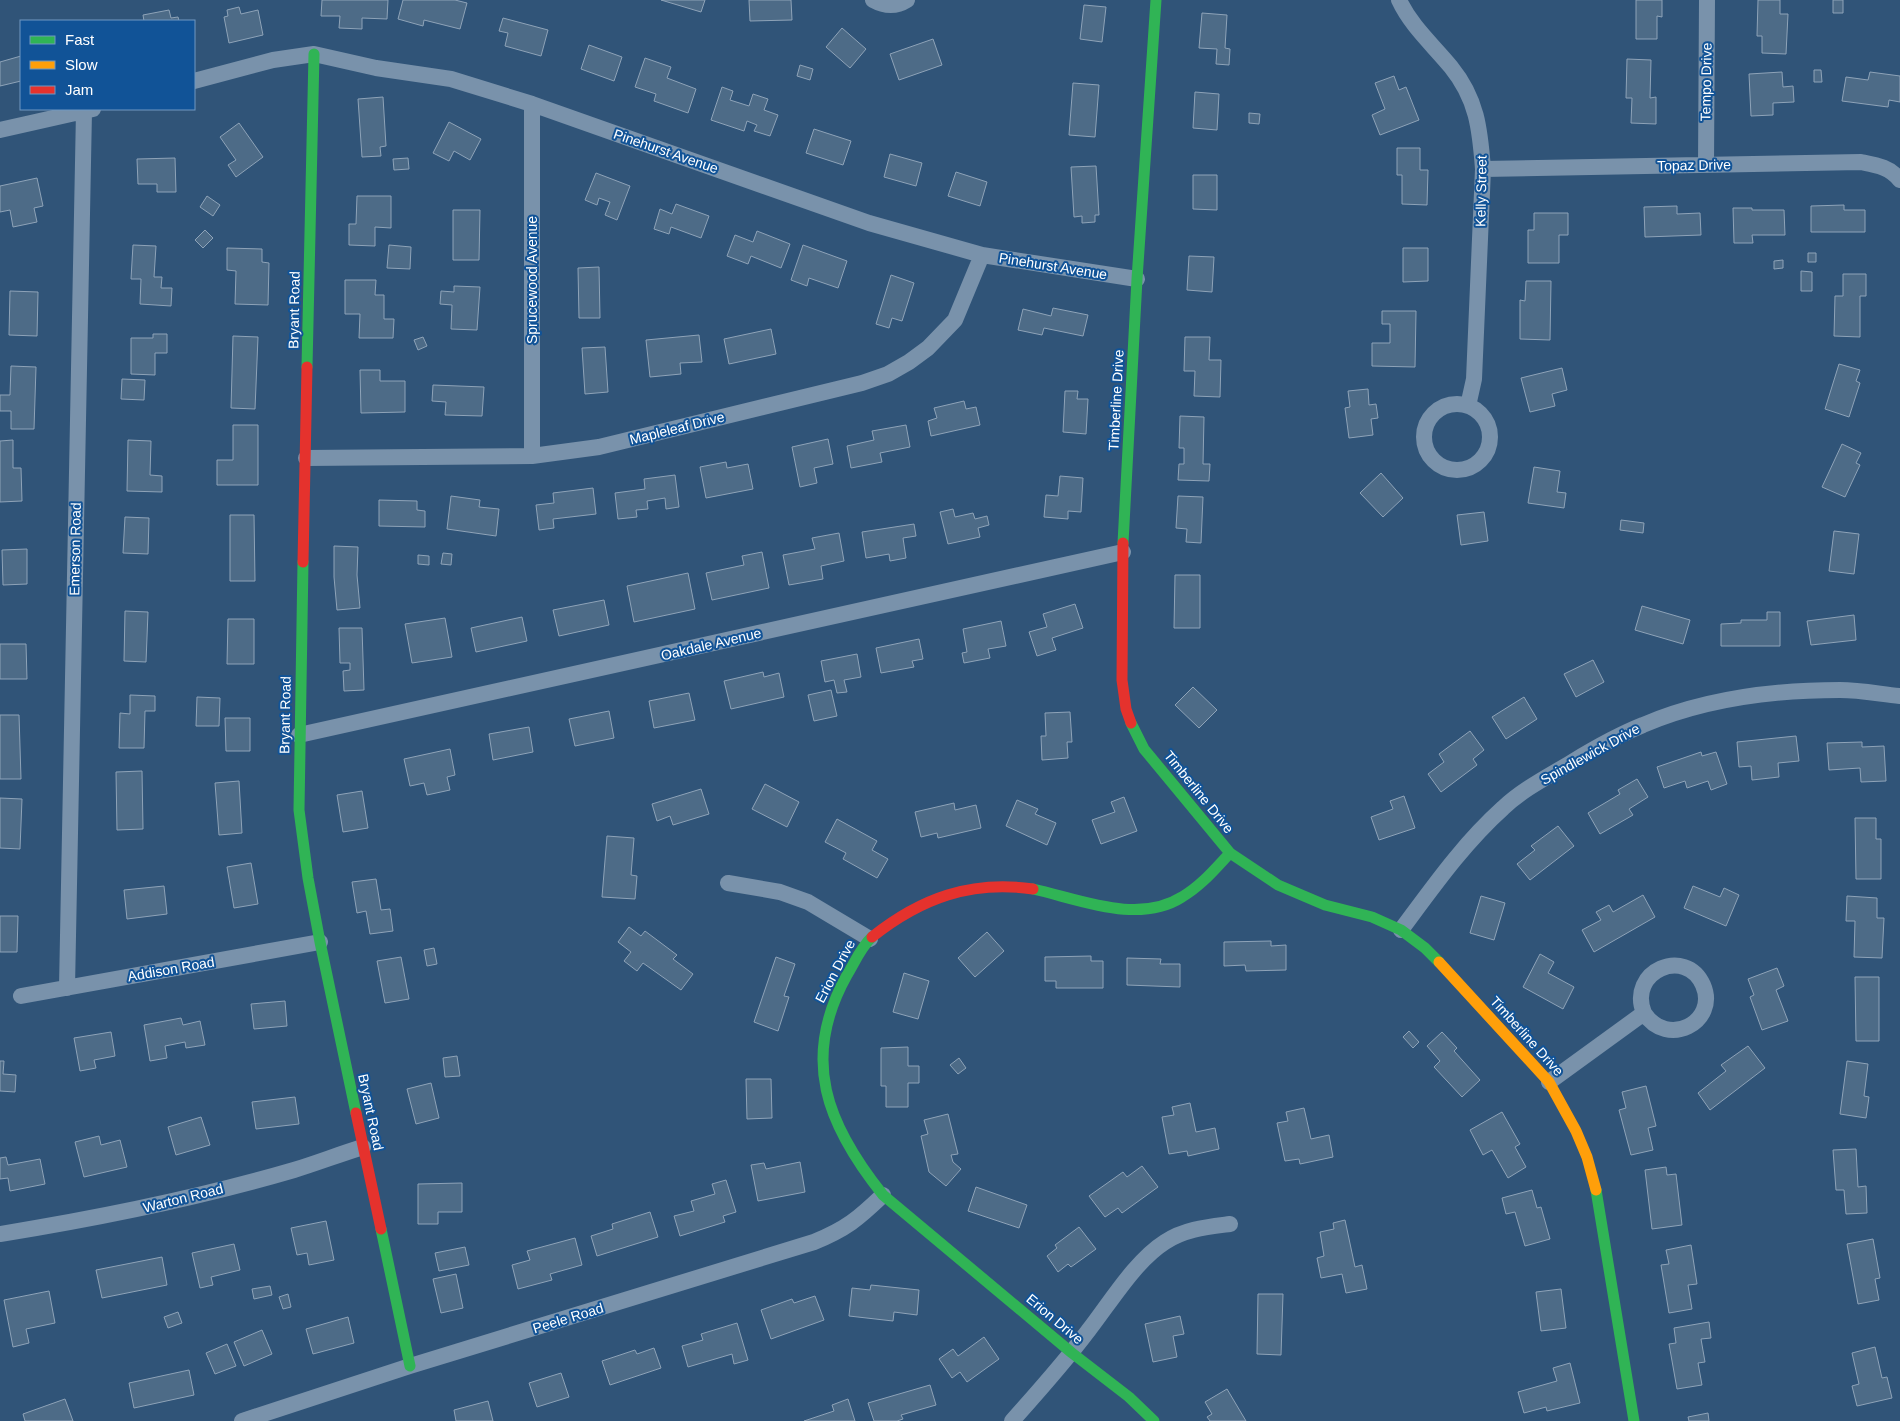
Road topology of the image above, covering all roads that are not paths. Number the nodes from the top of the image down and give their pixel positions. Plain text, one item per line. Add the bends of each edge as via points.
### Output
1 (873, 0) edge
2 (907, 0) edge
3 (1156, 0) edge
4 (1398, 0) edge
5 (1707, 0) edge
6 (314, 54) junction
7 (195, 81) edge
8 (532, 104) junction
9 (88, 110) edge
10 (0, 130) edge
11 (1706, 165) junction
12 (1483, 169) junction
13 (1900, 180) edge
14 (982, 255) junction
15 (1137, 278) junction
16 (1468, 406) junction
17 (532, 456) junction
18 (306, 458) junction
19 (1123, 552) junction
20 (1900, 696) edge
21 (299, 735) junction
22 (1230, 853) junction
23 (728, 883) dead end
24 (1401, 930) junction
25 (870, 939) junction
26 (320, 942) junction
27 (67, 988) junction
28 (21, 996) dead end
29 (1644, 1013) junction
30 (1549, 1082) junction
31 (363, 1147) junction
32 (883, 1195) junction
33 (1230, 1224) dead end
34 (0, 1234) edge
35 (1072, 1353) junction
36 (410, 1366) junction
37 (242, 1421) edge
38 (1012, 1421) edge
39 (1154, 1421) edge
40 (1634, 1421) edge

1 - 2 street via 893,6
3 - 15 street, Timberline Drive
4 - 12 street, Kelly Street via 1466,90 1477,115
5 - 11 street, Tempo Drive
6 - 7 street, Pinehurst Avenue via 273,60
6 - 8 street, Pinehurst Avenue via 376,68 452,79
6 - 18 street, Bryant Road
8 - 14 street, Pinehurst Avenue via 869,223
8 - 17 street, Sprucewood Avenue
9 - 10 street
9 - 27 street, Emerson Road
11 - 12 street, Topaz Drive
11 - 13 street, Topaz Drive via 1861,162 1886,168
12 - 16 street, Kelly Street via 1474,380
14 - 15 street, Pinehurst Avenue
14 - 17 street, Mapleleaf Drive via 955,320 928,348 888,374 599,447
15 - 19 street, Timberline Drive
16 - 16 street via 1479,412 1486,422 1490,435 1488,447 1483,458 1473,466 1461,470 1448,469 1437,463 1426,448 1427,424 1444,407
17 - 18 street, Mapleleaf Drive
18 - 21 street, Bryant Road
19 - 21 street, Oakdale Avenue
19 - 22 street, Timberline Drive via 1122,680 1126,709 1144,749
20 - 24 street, Spindlewick Drive via 1841,690 1775,693 1731,699 1643,725 1561,768 1504,807 1471,839
21 - 26 street, Bryant Road via 299,810
22 - 24 street, Timberline Drive via 1278,885
22 - 25 street, Erion Drive via 1187,894 1160,907 1124,909 1014,886 968,889 922,904
23 - 25 street via 780,892 808,902
24 - 30 street, Timberline Drive via 1446,968
25 - 32 street, Erion Drive via 830,1012 824,1035 824,1067 830,1106 850,1152
26 - 27 street, Addison Road
26 - 31 street, Bryant Road
27 - 28 street, Addison Road
29 - 29 street via 1640,999 1643,985 1656,970 1670,965 1684,967 1696,974 1704,986 1706,999 1702,1012 1695,1022 1683,1029 1664,1029 1652,1023
29 - 30 street
30 - 40 street, Timberline Drive via 1563,1102 1587,1153
31 - 34 street, Warton Road via 295,1170 176,1200 76,1222
31 - 36 street, Bryant Road
32 - 35 street, Erion Drive
32 - 36 street, Peele Road via 858,1219 814,1242
33 - 35 street via 1186,1231 1150,1253
35 - 38 street
35 - 39 street, Erion Drive via 1129,1397
36 - 37 street, Peele Road

